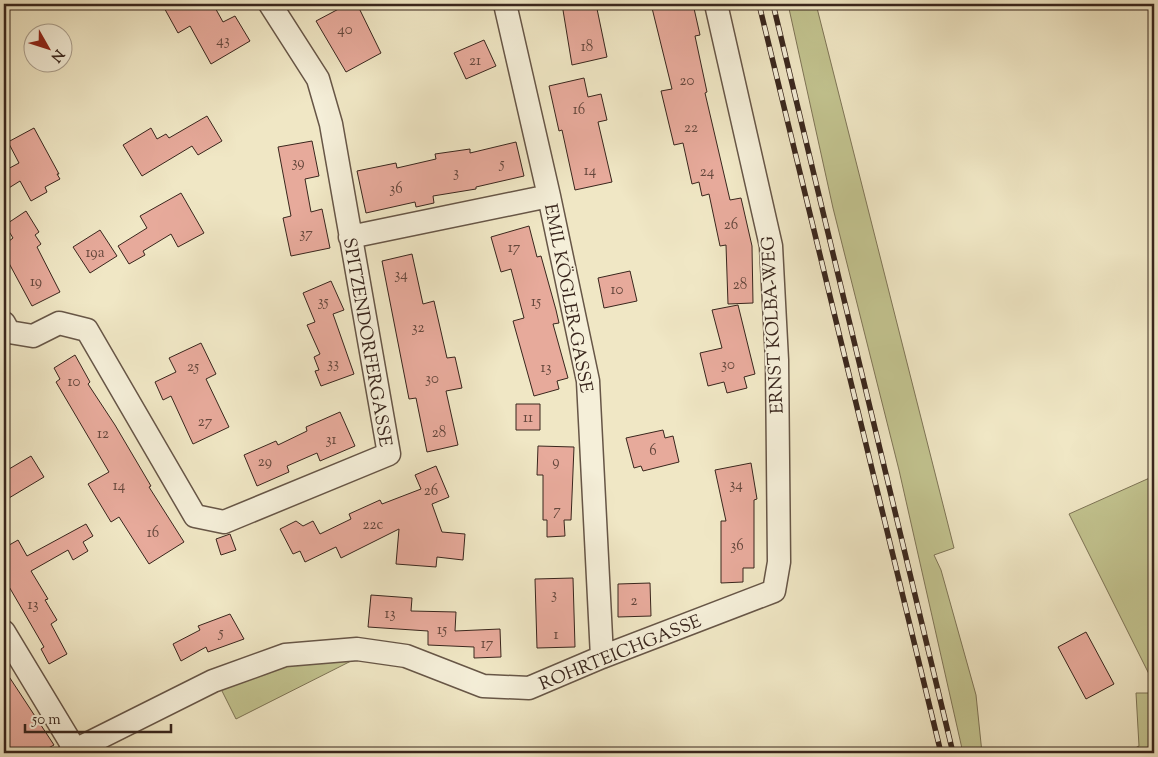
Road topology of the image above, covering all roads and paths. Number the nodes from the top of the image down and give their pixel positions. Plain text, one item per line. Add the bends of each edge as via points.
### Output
1 (270, 4) edge
2 (505, 4) edge
3 (716, 4) edge
4 (549, 196) junction
5 (350, 237) junction
6 (4, 323) edge
7 (774, 591) joint
8 (4, 632) edge
9 (602, 657) junction
10 (74, 752) edge

1 - 5 street, SPITZENDORFERGASSE via 318,79 331,124
2 - 4 street, EMIL KÖGLER-GASSE
3 - 7 street, ERNST KOLBA-WEG via 770,246 777,370 779,562
4 - 5 street
4 - 9 street, EMIL KÖGLER-GASSE via 588,381
5 - 6 street, SPITZENDORFERGASSE via 389,454 224,522 195,516 87,330 59,324 34,336 9,332
7 - 9 street, ROHRTEICHGASSE
8 - 10 street
9 - 10 street, ROHRTEICHGASSE via 529,688 483,686 406,656 367,650 285,655 213,681

